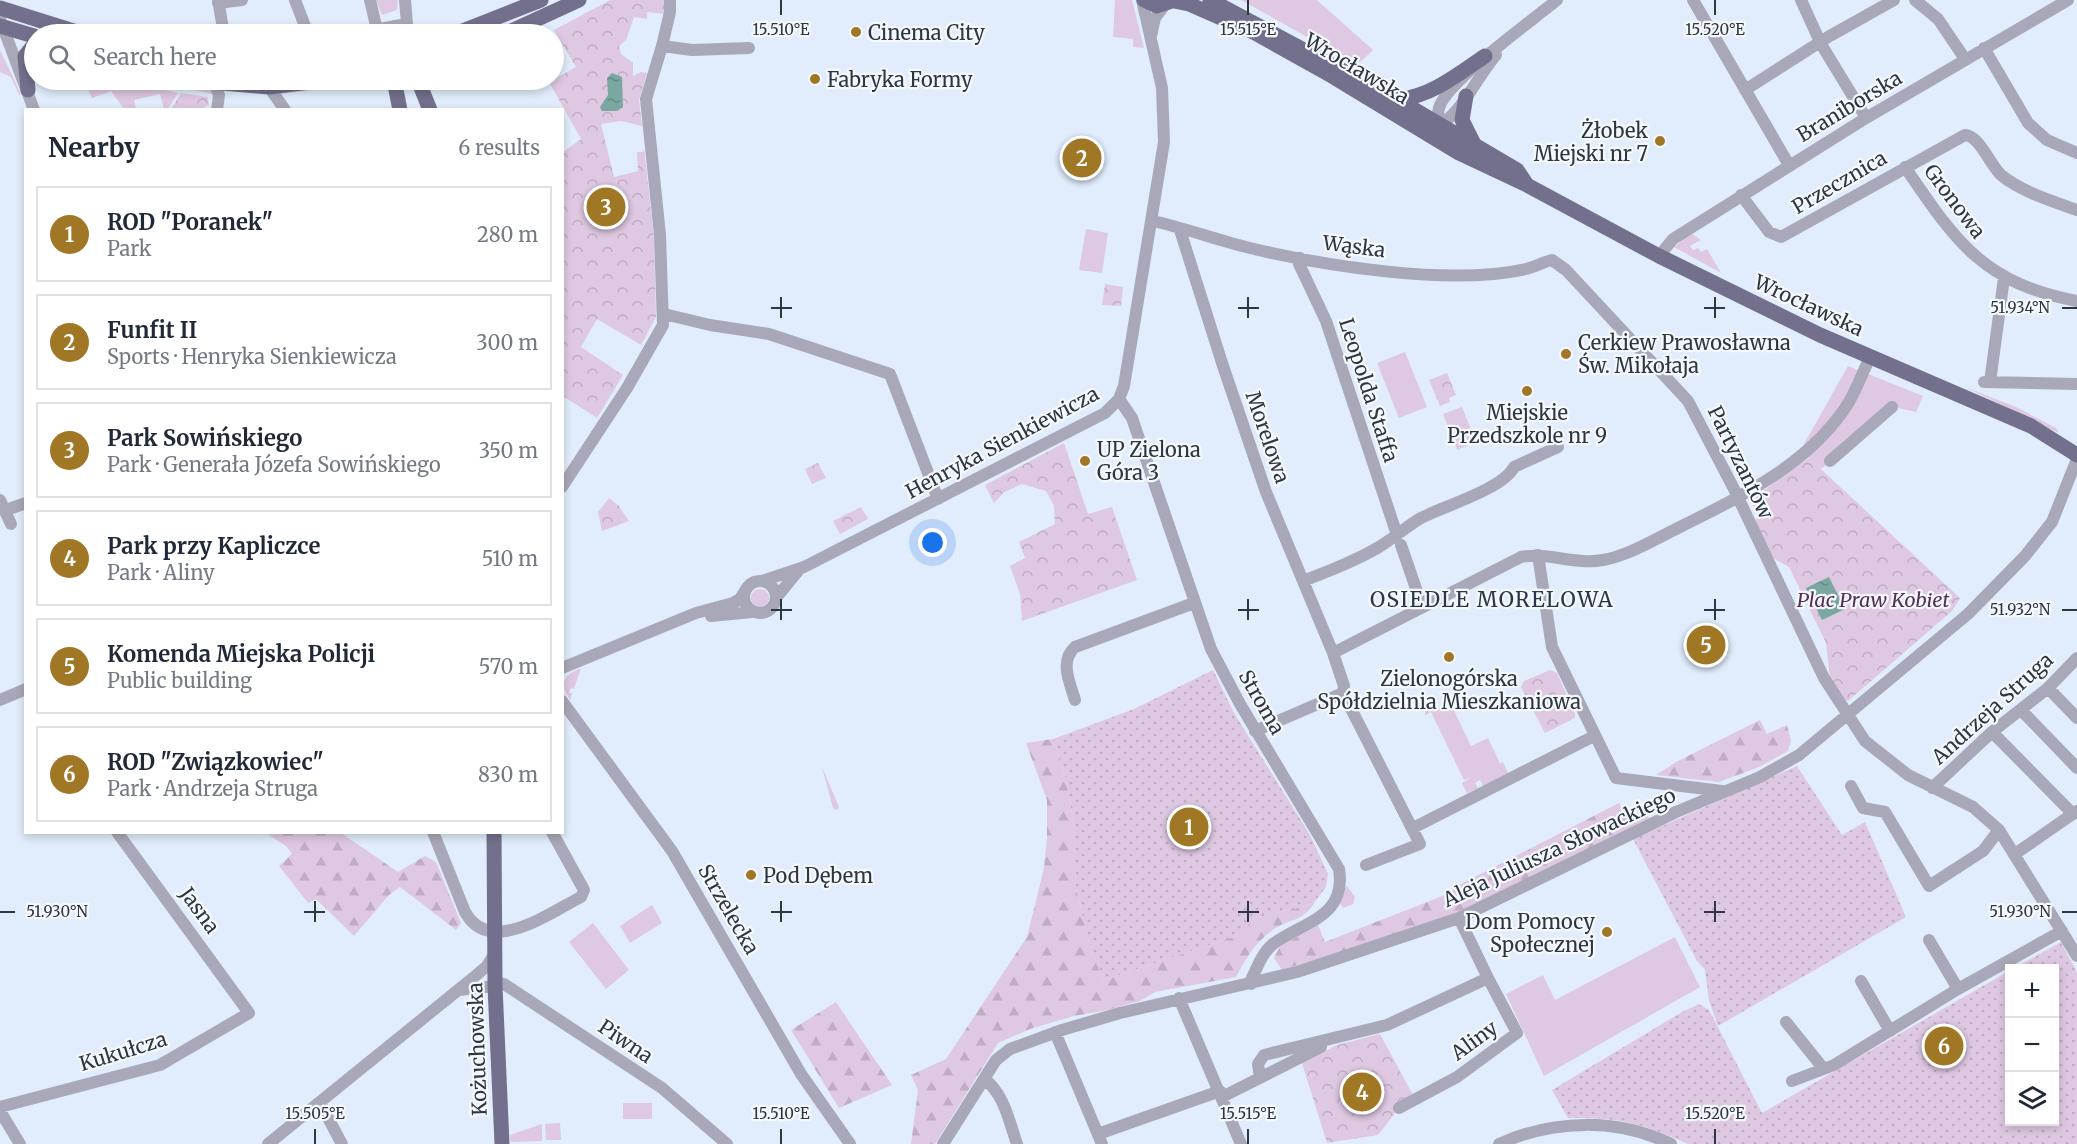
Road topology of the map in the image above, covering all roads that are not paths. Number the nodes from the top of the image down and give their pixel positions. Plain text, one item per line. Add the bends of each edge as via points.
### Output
1 (242, 0) edge
2 (295, 0) edge
3 (370, 0) edge
4 (405, 0) edge
5 (541, 0) edge
6 (579, 0) edge
7 (670, 0) edge
8 (1143, 0) edge
9 (1210, 0) edge
10 (1557, 0) edge
11 (1693, 0) edge
12 (1801, 0) edge
13 (1915, 0) edge
14 (2068, 0) edge
15 (218, 1) edge
16 (1889, 1) edge
17 (1171, 2) edge
18 (553, 6) edge
19 (0, 8) edge
20 (1, 24) edge
21 (51, 24) edge
22 (222, 24) edge
23 (304, 24) edge
24 (376, 24) edge
25 (407, 24) edge
26 (480, 24) edge
27 (522, 24) edge
28 (24, 32) edge
29 (1513, 36) junction
30 (1150, 44) junction
31 (1821, 44) junction
32 (663, 46) junction
33 (749, 48) dead end
34 (1984, 48) junction
35 (1485, 56) junction
36 (1965, 59) junction
37 (24, 80) edge
38 (28, 90) edge
39 (217, 90) edge
40 (270, 90) edge
41 (395, 90) edge
42 (422, 90) edge
43 (1745, 90) junction
44 (1466, 96) junction
45 (1398, 100) junction
46 (429, 104) edge
47 (33, 108) edge
48 (217, 108) edge
49 (284, 108) edge
50 (400, 108) edge
51 (1866, 118) junction
52 (1440, 125) junction
53 (1418, 130) junction
54 (1476, 147) junction
55 (1459, 153) junction
56 (2077, 153) edge
57 (1789, 165) junction
58 (1905, 167) junction
59 (1527, 185) junction
60 (1741, 195) junction
61 (2077, 210) edge
62 (1153, 220) junction
63 (1180, 230) junction
64 (1659, 256) junction
65 (1300, 258) junction
66 (1552, 260) joint
67 (2004, 278) junction
68 (2077, 301) edge
69 (664, 314) junction
70 (1870, 357) junction
71 (2077, 384) edge
72 (1119, 399) junction
73 (1892, 407) dead end
74 (1558, 447) dead end
75 (2077, 457) edge
76 (1830, 460) dead end
77 (564, 484) edge
78 (1738, 498) junction
79 (938, 499) junction
80 (24, 503) edge
81 (3, 505) edge
82 (11, 524) dead end
83 (1399, 540) junction
84 (1538, 555) junction
85 (804, 567) junction
86 (762, 581) junction
87 (1303, 582) junction
88 (745, 591) junction
89 (776, 598) junction
90 (1194, 603) junction
91 (1422, 606) junction
92 (752, 612) junction
93 (677, 622) junction
94 (1333, 653) junction
95 (2077, 658) edge
96 (564, 667) edge
97 (2048, 688) junction
98 (24, 690) edge
99 (1343, 693) junction
100 (0, 700) edge
101 (1076, 700) dead end
102 (564, 704) edge
103 (2021, 711) junction
104 (1847, 715) junction
105 (2077, 718) edge
106 (1255, 731) junction
107 (1992, 732) junction
108 (1594, 736) junction
109 (2077, 768) edge
110 (1851, 786) dead end
111 (1932, 788) junction
112 (1726, 791) junction
113 (2075, 813) edge
114 (1413, 828) junction
115 (1999, 830) junction
116 (118, 834) edge
117 (434, 834) edge
118 (494, 834) edge
119 (553, 834) edge
120 (2015, 854) junction
121 (1366, 865) dead end
122 (1459, 918) junction
123 (494, 931) junction
124 (2062, 932) junction
125 (1929, 940) dead end
126 (1267, 950) junction
127 (495, 953) junction
128 (2077, 956) edge
129 (1280, 977) junction
130 (1488, 978) junction
131 (1861, 981) dead end
132 (495, 982) junction
133 (1251, 984) junction
134 (465, 986) junction
135 (1958, 989) junction
136 (1179, 998) junction
137 (496, 1005) junction
138 (249, 1013) joint
139 (1786, 1022) dead end
140 (1890, 1031) junction
141 (1055, 1032) junction
142 (1326, 1041) junction
143 (1823, 1068) junction
144 (1260, 1078) junction
145 (984, 1079) junction
146 (1792, 1081) dead end
147 (1221, 1094) junction
148 (320, 1103) junction
149 (1399, 1108) dead end
150 (0, 1109) edge
151 (1100, 1139) edge
152 (20, 1144) edge
153 (268, 1144) edge
154 (342, 1144) edge
155 (502, 1144) edge
156 (727, 1144) edge
157 (850, 1144) edge
158 (943, 1144) edge
159 (1017, 1144) edge
160 (1241, 1144) edge
161 (1499, 1144) edge
162 (1671, 1144) edge

1 - 15 street
2 - 23 street
3 - 24 street
4 - 25 street
5 - 26 main road
6 - 18 main road
7 - 32 street
8 - 17 main road, Wrocławska via 1151,5
8 - 30 street, Henryka Sienkiewicza
9 - 45 main road, Wrocławska
10 - 29 street
11 - 43 street
12 - 31 street
13 - 36 street via 1938,19
14 - 34 street, Braniborska
15 - 22 street
16 - 31 street
17 - 30 street, Henryka Sienkiewicza via 1154,23
17 - 53 main road, Wrocławska via 1189,4 1270,41
18 - 27 main road
19 - 21 main road
20 - 28 main road
20 - 37 street
29 - 35 street
29 - 44 street
30 - 62 street, Henryka Sienkiewicza via 1165,107
31 - 43 street
31 - 51 street
32 - 33 street via 692,50
32 - 69 street via 646,92 646,104
34 - 36 street, Braniborska
34 - 56 street via 2028,123 2047,140
35 - 45 main road via 1432,91
35 - 52 street via 1443,99 1438,109
36 - 51 street, Braniborska
38 - 47 street
39 - 48 street
40 - 49 street
41 - 50 main road
42 - 46 main road
43 - 57 street
44 - 52 street via 1451,118
44 - 54 main road via 1463,126
45 - 52 main road, Wrocławska
51 - 57 street, Braniborska
52 - 53 street, Wrocławska
52 - 54 main road, Wrocławska
52 - 55 street, Wrocławska
53 - 55 main road, Wrocławska
54 - 59 main road, Wrocławska via 1517,170
55 - 59 main road, Wrocławska
57 - 60 street, Braniborska
58 - 60 street, Przecznica via 1781,237 1769,232
58 - 61 street, Przecznica via 1960,136 1970,135 2001,175 2029,192
58 - 67 street, Gronowa via 1961,245
59 - 64 main road, Wrocławska
60 - 64 street, Braniborska via 1673,239
62 - 63 street, Wąska
62 - 72 street, Henryka Sienkiewicza
63 - 65 street, Wąska
63 - 87 street, Morelowa via 1266,492
64 - 70 main road, Wrocławska
65 - 66 street, Wąska via 1418,273 1482,274 1529,268
65 - 83 street, Leopolda Staffa via 1299,264 1320,308 1359,415
66 - 78 street, Partyzantów via 1566,270 1688,401
67 - 68 street, Gronowa
67 - 71 street via 1986,382
69 - 77 street via 658,336
69 - 79 street via 770,334 890,374
70 - 75 main road, Wrocławska via 2031,426
70 - 78 street via 1850,401 1816,444
72 - 79 street, Henryka Sienkiewicza via 1105,413
72 - 90 street, Stroma via 1132,418
73 - 76 street
74 - 83 street via 1514,467 1495,484 1419,519
75 - 104 street, Aleja Juliusza Słowackiego via 2052,522 2023,558 1968,614
78 - 84 street via 1605,560
78 - 104 street, Partyzantów via 1824,678
79 - 85 street, Henryka Sienkiewicza
80 - 81 street
81 - 82 street
83 - 87 street
83 - 91 street, Leopolda Staffa
84 - 91 street via 1521,557
84 - 108 street via 1552,647
85 - 86 street, Henryka Sienkiewicza
85 - 89 street, Henryka Sienkiewicza
86 - 88 street via 750,584
86 - 89 street via 770,585
87 - 94 street, Morelowa
88 - 92 street via 744,600
88 - 93 street via 733,603
89 - 92 street via 770,610
90 - 101 street via 1075,647 1067,660 1067,669
90 - 106 street, Stroma via 1219,667
91 - 94 street
92 - 93 street
93 - 96 street
94 - 99 street, Morelowa
95 - 97 street, Andrzeja Struga
97 - 103 street, Andrzeja Struga
97 - 105 street
98 - 100 street
99 - 106 street
99 - 114 street, Morelowa
102 - 157 street, Strzelecka via 672,851 801,1074
103 - 107 street, Andrzeja Struga
103 - 109 street
104 - 111 street, Andrzeja Struga via 1865,741 1885,759
104 - 112 street, Aleja Juliusza Słowackiego via 1799,755
106 - 126 street, Stroma via 1329,850 1341,877 1340,891 1322,916
107 - 111 street, Andrzeja Struga
107 - 113 street
108 - 112 street via 1616,778
108 - 114 street
110 - 115 street via 1863,808 1885,812 1929,886 1983,851
111 - 115 street, Andrzeja Struga via 1973,807
112 - 122 street, Aleja Juliusza Słowackiego
113 - 120 street
114 - 121 street via 1420,844
115 - 120 street, Andrzeja Struga
116 - 138 street, Jasna
117 - 123 street via 468,918 486,932
118 - 123 main road, Kożuchowska
119 - 123 street via 584,890 581,897 511,931
120 - 124 street, Andrzeja Struga
122 - 129 street, Aleja Juliusza Słowackiego
122 - 130 street
123 - 127 main road, Kożuchowska
124 - 128 street, Andrzeja Struga
124 - 135 street
125 - 135 street
126 - 129 street via 1268,968
126 - 133 street
127 - 132 main road, Kożuchowska
127 - 134 street
129 - 133 street, Aleja Juliusza Słowackiego
130 - 142 street via 1407,1017
130 - 149 street, Aliny via 1517,1033 1456,1077
131 - 140 street
132 - 134 street
132 - 137 main road, Kożuchowska
132 - 156 street, Piwna via 504,984 662,1088
133 - 136 street, Aleja Juliusza Słowackiego
134 - 137 street
134 - 148 street
135 - 140 street
136 - 141 street, Aleja Juliusza Słowackiego
136 - 147 street
137 - 155 main road, Kożuchowska
138 - 150 street, Kukułcza via 160,1065
139 - 143 street
140 - 143 street
141 - 145 street, Aleja Juliusza Słowackiego via 1007,1050
141 - 151 street
142 - 144 street
142 - 144 street via 1264,1055 1258,1064
143 - 146 street
144 - 147 street
145 - 158 street, Aleja Juliusza Słowackiego
145 - 159 street via 994,1086 1001,1099
147 - 151 street
147 - 160 street
148 - 153 street
148 - 154 street
150 - 152 street
161 - 162 street via 1526,1133 1576,1125 1627,1128

